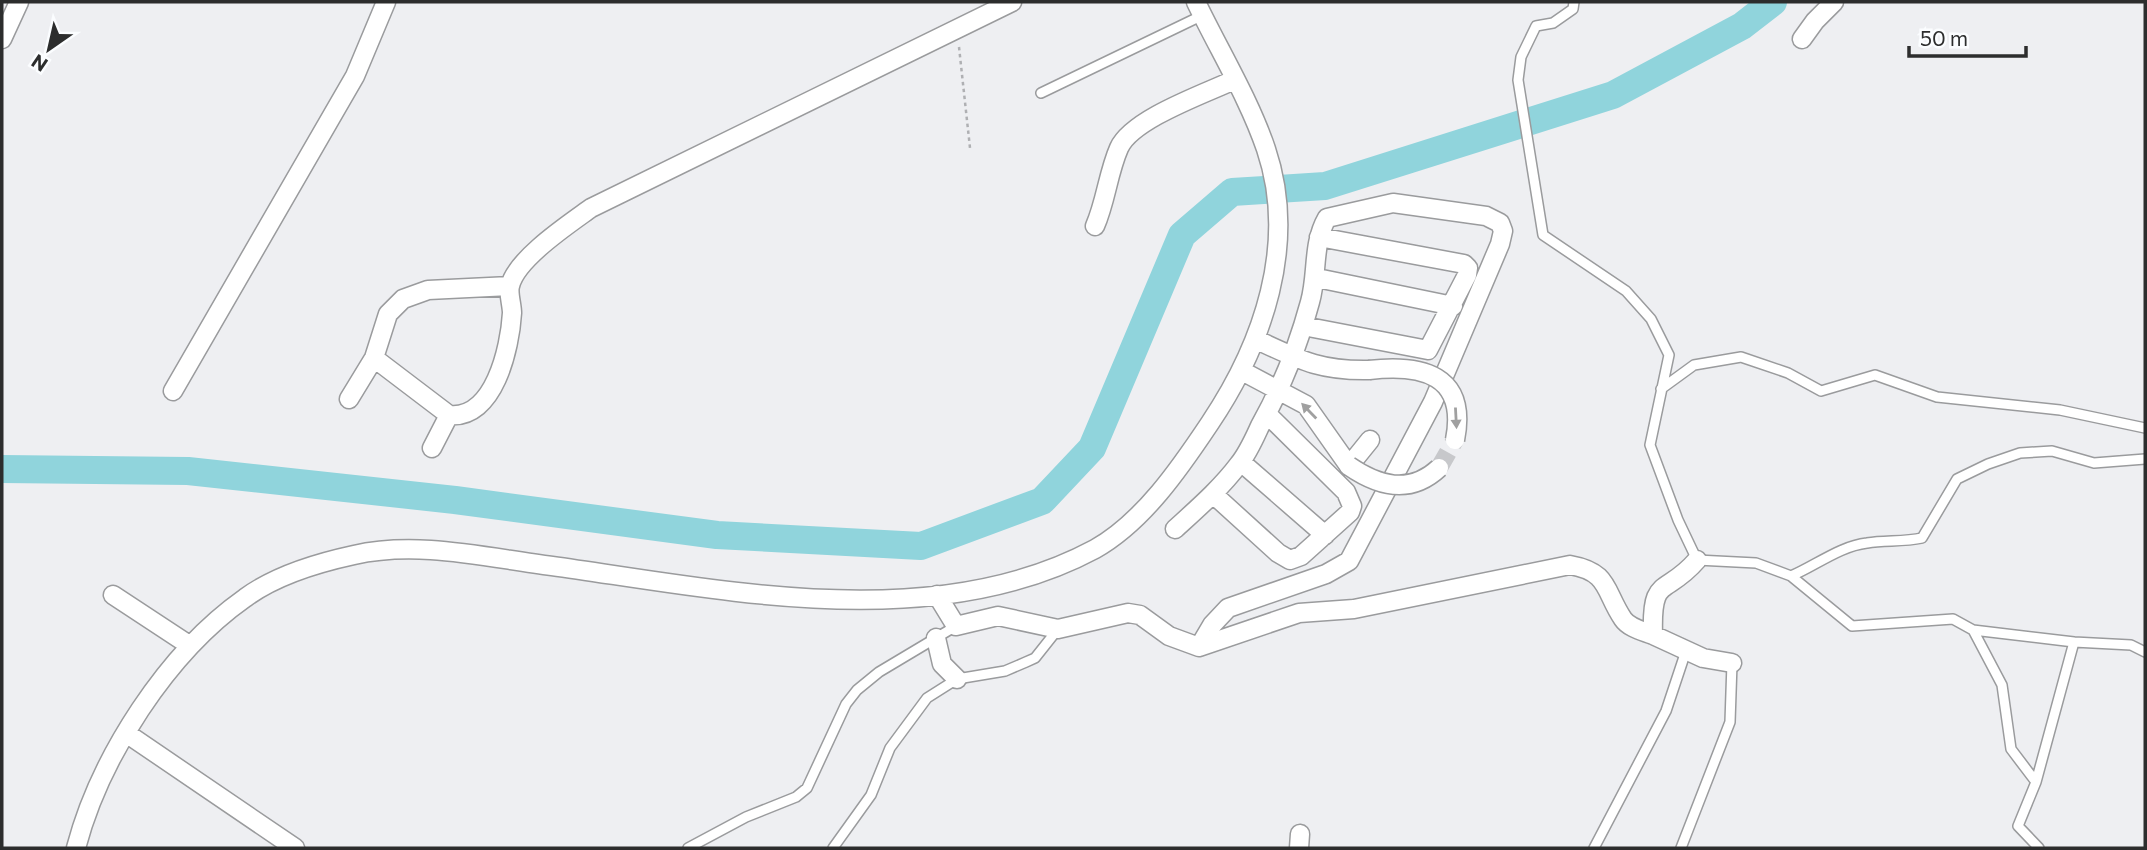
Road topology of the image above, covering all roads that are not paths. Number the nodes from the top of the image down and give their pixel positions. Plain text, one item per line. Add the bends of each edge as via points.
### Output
1 (19, 2) edge
2 (386, 2) edge
3 (1012, 2) edge
4 (1574, 2) edge
5 (1834, 2) edge
6 (1198, 5) edge
7 (2, 39) edge
8 (1802, 39) dead end
9 (1234, 80) junction
10 (1041, 93) dead end
11 (1095, 226) dead end
12 (1319, 237) junction
13 (1317, 278) junction
14 (510, 286) junction
15 (1453, 306) junction
16 (1303, 326) junction
17 (1257, 340) junction
18 (374, 358) junction
19 (1295, 358) junction
20 (1242, 371) junction
21 (1661, 389) junction
22 (173, 391) dead end
23 (1279, 391) junction
24 (349, 399) dead end
25 (1267, 414) junction
26 (449, 415) junction
27 (2145, 428) edge
28 (1370, 440) dead end
29 (1455, 440) tunnel mouth
30 (432, 448) dead end
31 (2145, 459) edge
32 (1241, 462) junction
33 (1349, 466) junction
34 (1439, 468) tunnel mouth
35 (1213, 494) junction
36 (1175, 529) dead end
37 (1325, 535) junction
38 (1697, 559) junction
39 (1791, 576) junction
40 (113, 595) dead end
41 (937, 595) junction
42 (956, 626) junction
43 (1058, 629) junction
44 (1973, 630) junction
45 (1653, 635) junction
46 (936, 638) junction
47 (2074, 642) junction
48 (189, 645) junction
49 (1199, 647) junction
50 (1686, 651) junction
51 (2145, 652) edge
52 (1732, 663) joint
53 (957, 679) junction
54 (126, 733) junction
55 (2036, 782) junction
56 (76, 848) edge
57 (295, 848) edge
58 (688, 848) edge
59 (833, 848) edge
60 (1594, 848) edge
61 (1681, 848) edge
62 (2039, 848) edge

1 - 7 street
2 - 22 street via 355,76
3 - 14 street via 591,208 536,248
4 - 21 lane via 1573,9 1553,23 1536,26 1521,57 1518,80 1543,235 1626,291 1651,319 1669,355
5 - 8 street
6 - 9 street
6 - 10 lane
9 - 11 street via 1147,121 1126,138
9 - 17 street via 1266,150 1277,200 1272,288
12 - 13 street
12 - 15 street via 1464,264 1467,275
12 - 49 street via 1327,218 1393,202 1486,216 1500,223 1503,231 1433,402 1349,561 1326,574 1228,608
13 - 15 street
13 - 16 street
14 - 18 street via 428,290 403,299 387,314
14 - 26 street via 510,331 493,388 470,414
15 - 16 street via 1428,350
16 - 19 street
17 - 19 street
17 - 20 street
18 - 24 street
18 - 26 street
19 - 23 street
19 -> 29 street, bridge via 1336,371 1425,370 1445,385 1457,409
20 - 23 street
20 - 41 street via 1200,439 1167,481 1133,520 1097,547 1018,580
21 - 27 lane via 1694,365 1741,357 1788,373 1821,391 1875,374 1937,397 2060,410
21 - 38 lane via 1650,445
23 - 25 street
33 -> 23 street via 1306,405
25 - 32 street
25 - 37 street via 1351,499 1350,512
26 - 30 street
28 - 33 street
31 - 39 lane via 2094,463 2052,451 2020,453 1957,478 1922,538 1866,542
32 - 35 street
32 - 37 street
33 - 34 street, bridge via 1371,481 1395,486
35 - 36 street
35 - 37 street via 1285,558 1301,556
38 - 39 lane via 1756,563
38 - 45 street via 1685,574 1660,589 1652,602
39 - 44 lane via 1852,626 1952,619
40 - 48 street
41 - 42 street
41 - 48 street via 822,598 745,593 435,551 387,550 292,573 247,596
42 - 43 street via 998,616
42 - 46 lane
43 - 49 street via 1128,613 1140,615 1178,641
43 - 53 lane via 1026,662 1005,671
44 - 47 lane
44 - 55 lane via 2002,684 2011,749
45 - 49 street via 1623,620 1598,576 1570,565 1354,609 1289,615
45 - 50 street
46 - 53 street via 942,664
46 - 58 lane via 857,690 807,788
47 - 51 lane via 2131,645
47 - 55 lane
48 - 54 street
50 - 52 street
50 - 60 lane via 1666,711
52 - 61 lane via 1730,722
53 - 59 lane via 938,688 902,729 871,795
54 - 56 street via 99,779
54 - 57 street
55 - 62 lane via 2018,826

